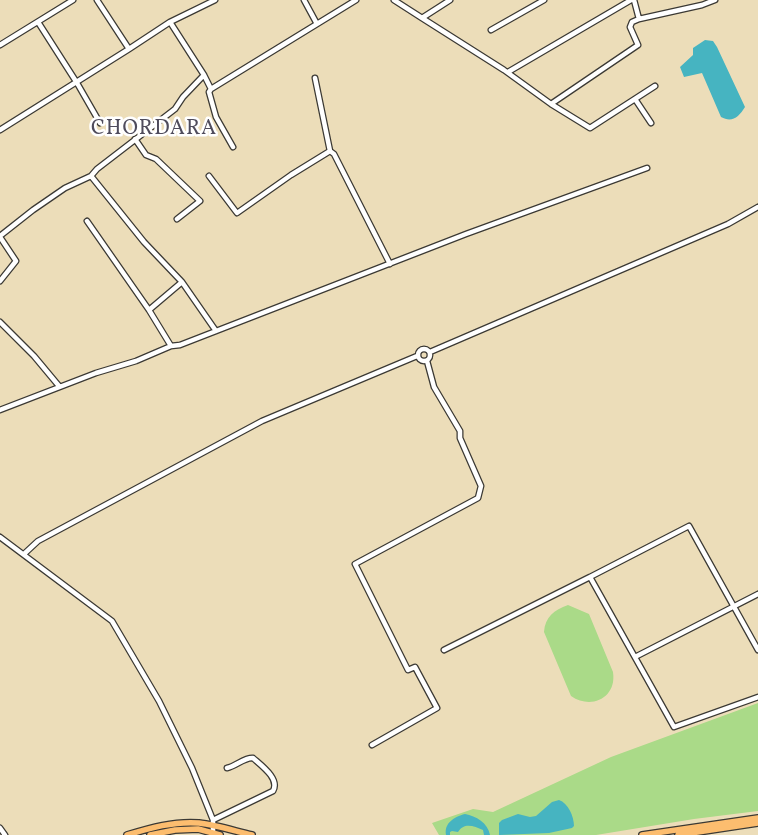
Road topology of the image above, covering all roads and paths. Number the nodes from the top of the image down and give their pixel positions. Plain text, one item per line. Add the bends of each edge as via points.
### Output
1 (73, 0) edge
2 (97, 0) edge
3 (215, 0) edge
4 (304, 0) edge
5 (356, 0) edge
6 (394, 0) edge
7 (450, 0) edge
8 (544, 0) edge
9 (632, 0) edge
10 (716, 0) edge
11 (701, 3) edge
12 (422, 18) junction
13 (639, 19) junction
14 (38, 22) junction
15 (170, 22) junction
16 (317, 24) junction
17 (491, 30) dead end
18 (0, 45) edge
19 (129, 49) junction
20 (508, 72) junction
21 (204, 75) junction
22 (315, 78) dead end
23 (77, 83) junction
24 (655, 86) dead end
25 (212, 88) junction
26 (635, 99) junction
27 (551, 104) junction
28 (100, 123) dead end
29 (651, 123) dead end
30 (0, 130) edge
31 (136, 140) junction
32 (233, 147) dead end
33 (330, 151) junction
34 (647, 168) dead end
35 (91, 176) junction
36 (209, 176) dead end
37 (758, 207) edge
38 (177, 219) dead end
39 (87, 222) dead end
40 (0, 236) edge
41 (390, 264) junction
42 (0, 281) edge
43 (182, 282) junction
44 (149, 310) junction
45 (0, 322) edge
46 (216, 331) junction
47 (171, 346) junction
48 (430, 352) junction
49 (417, 356) junction
50 (427, 361) junction
51 (59, 386) junction
52 (0, 410) edge
53 (0, 537) edge
54 (24, 554) junction
55 (590, 577) junction
56 (758, 594) edge
57 (734, 606) junction
58 (444, 650) dead end
59 (758, 650) edge
60 (635, 657) junction
61 (758, 697) edge
62 (372, 745) dead end
63 (226, 768) dead end
64 (758, 818) edge
65 (213, 823) junction
66 (758, 823) edge
67 (0, 828) edge
68 (179, 832) edge
69 (213, 834) junction
70 (5, 835) edge
71 (127, 835) edge
72 (150, 835) edge
73 (220, 835) edge
74 (252, 835) edge
75 (642, 835) edge
76 (678, 835) edge

1 - 14 street
2 - 19 street
3 - 15 street
4 - 16 street
5 - 16 street
6 - 12 street
7 - 12 street
8 - 17 street
9 - 13 street
9 - 20 street
10 - 11 street
11 - 13 street
12 - 20 street
13 - 27 street via 630,27 638,44
14 - 18 street
14 - 23 street
15 - 19 street
15 - 21 street
16 - 25 street
19 - 23 street
20 - 27 street
21 - 25 street
21 - 31 street via 175,109
22 - 33 street
23 - 28 street
23 - 30 street
24 - 26 street
25 - 32 street via 209,92 216,117
26 - 27 street via 590,128
26 - 29 street
31 - 35 street
31 - 38 street via 146,155 156,159 200,201
33 - 36 street via 237,213
33 - 41 street
34 - 41 street
35 - 40 street via 65,188
35 - 43 street
37 - 48 street via 728,224
39 - 44 street
40 - 42 street via 16,261
41 - 46 street
43 - 44 street
43 - 46 street
44 - 47 street
45 - 51 street
46 - 47 street
47 - 51 street
48 - 49 street via 423,349
48 - 50 street
49 - 50 street via 421,361
49 - 54 street via 262,421 38,540
50 - 62 street via 434,387 460,431 481,486 478,498 354,564 408,670 415,667 437,708
51 - 52 street
53 - 54 street
54 - 65 street via 112,621 159,701 192,768
55 - 57 street via 689,526
55 - 58 street
55 - 60 street
56 - 57 street
57 - 59 street
57 - 60 street
60 - 61 street via 674,727
63 - 65 street via 253,758 274,780 275,788 273,792
64 - 75 main road
65 - 69 street
65 - 71 main road via 176,824
65 - 74 main road
66 - 76 main road
67 - 70 street
68 - 69 main road via 198,829
68 - 72 main road
69 - 73 main road

